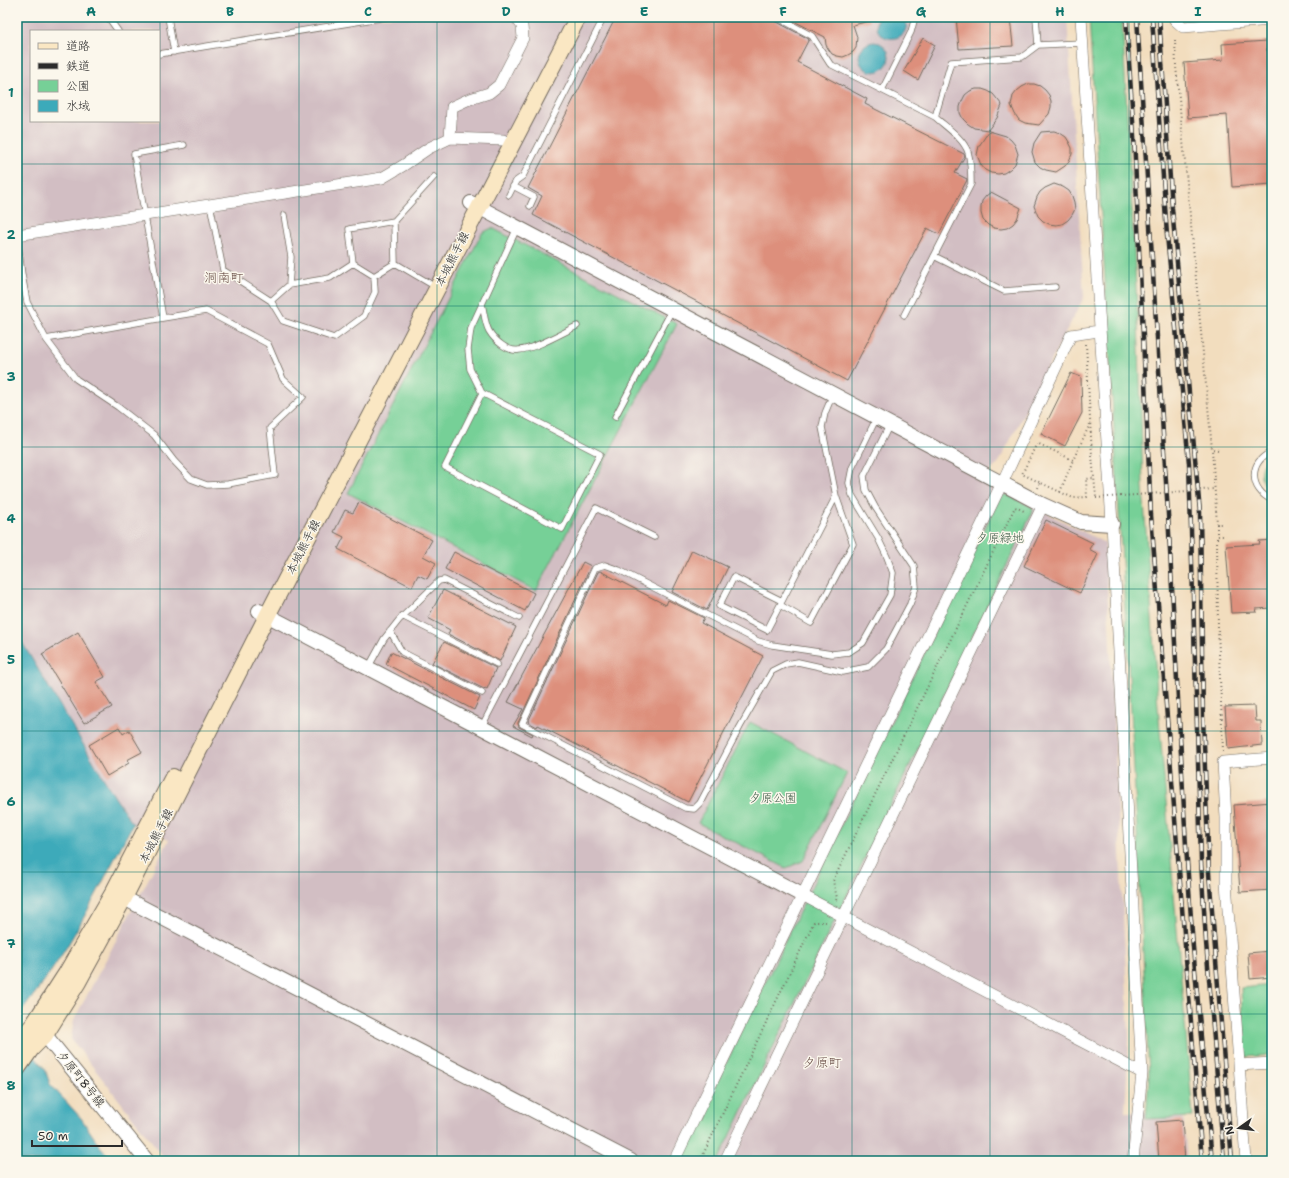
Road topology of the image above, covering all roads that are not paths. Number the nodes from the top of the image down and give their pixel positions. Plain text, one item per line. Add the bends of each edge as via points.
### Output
1 (108, 17) edge
2 (168, 17) edge
3 (386, 17) edge
4 (516, 17) edge
5 (566, 17) edge
6 (578, 17) edge
7 (604, 17) edge
8 (777, 17) edge
9 (915, 17) edge
10 (1036, 17) edge
11 (1081, 17) edge
12 (1174, 17) edge
13 (1272, 20) edge
14 (117, 30) edge
15 (1082, 43) junction
16 (1038, 45) junction
17 (174, 52) junction
18 (160, 54) edge
19 (882, 90) junction
20 (935, 117) junction
21 (450, 138) junction
22 (503, 140) junction
23 (184, 145) dead end
24 (434, 177) dead end
25 (513, 186) junction
26 (509, 195) dead end
27 (210, 204) junction
28 (475, 205) junction
29 (530, 206) dead end
30 (144, 214) junction
31 (284, 215) dead end
32 (394, 221) junction
33 (517, 228) junction
34 (17, 235) edge
35 (934, 256) junction
36 (353, 263) junction
37 (395, 263) junction
38 (374, 276) junction
39 (429, 283) junction
40 (289, 285) junction
41 (1055, 287) dead end
42 (271, 301) junction
43 (482, 304) junction
44 (672, 310) junction
45 (904, 315) dead end
46 (163, 318) junction
47 (577, 326) dead end
48 (1100, 331) junction
49 (46, 339) junction
50 (482, 393) junction
51 (833, 394) junction
52 (615, 417) dead end
53 (877, 417) junction
54 (890, 424) junction
55 (1272, 452) edge
56 (1002, 483) junction
57 (836, 496) junction
58 (1272, 500) edge
59 (1038, 502) junction
60 (1112, 524) junction
61 (654, 537) dead end
62 (781, 603) junction
63 (263, 613) junction
64 (402, 616) junction
65 (519, 618) dead end
66 (390, 631) junction
67 (497, 664) dead end
68 (368, 668) junction
69 (482, 693) dead end
70 (481, 728) junction
71 (1272, 758) edge
72 (802, 895) junction
73 (124, 898) junction
74 (844, 917) junction
75 (33, 1026) junction
76 (45, 1035) junction
77 (23, 1044) edge
78 (1272, 1063) edge
79 (1239, 1065) junction
80 (17, 1069) edge
81 (1142, 1073) junction
82 (146, 1161) edge
83 (632, 1161) edge
84 (674, 1161) edge
85 (726, 1161) edge
86 (1133, 1161) edge
87 (1246, 1161) edge

1 - 14 lane
2 - 17 lane
3 - 17 lane
4 - 21 street via 522,26 523,38 499,85 489,93 452,107
5 - 22 main road, 本城熊手線
6 - 28 main road, 本城熊手線
7 - 25 lane via 524,176
8 - 19 lane via 812,36 830,64
9 - 19 lane via 911,32
10 - 16 lane
11 - 15 street
12 - 13 street via 1174,20 1183,27
15 - 16 lane
15 - 48 street
16 - 20 lane via 1022,57 951,62
17 - 18 lane
19 - 20 lane
20 - 35 lane via 968,151 971,184
21 - 22 street
21 - 27 street via 429,148 382,178
22 - 28 main road, 本城熊手線
23 - 30 lane via 134,154
24 - 32 lane
25 - 26 lane
25 - 29 lane via 534,197
27 - 30 street
27 - 42 lane via 223,270
28 - 33 street
28 - 39 main road, 本城熊手線
28 - 63 main road, 本城熊手線
30 - 34 street
30 - 46 lane
31 - 40 lane via 291,257
32 - 36 lane via 349,229
32 - 37 lane
33 - 43 lane
33 - 44 street
34 - 49 lane via 27,302
35 - 41 lane via 1004,291
35 - 45 lane
36 - 38 lane
36 - 40 lane via 330,278
37 - 38 lane
37 - 39 lane
38 - 42 lane via 375,292 364,316 334,338 283,321
39 - 63 main road, 本城熊手線
40 - 42 lane
43 - 47 lane via 489,331 498,342 510,350 531,347
43 - 50 lane via 471,328 468,349 470,369
44 - 51 street
44 - 52 lane
46 - 49 lane
46 - 49 lane via 206,311 268,344 283,379 303,397 270,428 275,475 228,484 207,485 191,479 154,435 76,379
48 - 56 street via 1071,335
48 - 60 street
50 - 50 lane via 600,454 562,529 445,467
51 - 53 street
51 - 57 lane via 822,427
53 - 54 street
53 - 54 lane via 852,468 849,483 852,494 878,538 893,573 890,595 863,642 849,652 832,654 758,641 605,565 595,568 522,724 685,808 694,809 700,803 772,671 786,664 798,662 843,672 868,667 886,649 910,604 916,587 914,566 875,507 866,490 864,476
54 - 56 street
55 - 58 lane via 1261,459 1255,472 1255,480 1261,494
56 - 59 street
56 - 72 street
57 - 62 lane
57 - 62 lane via 853,544 811,623
59 - 60 street via 1081,522
59 - 74 street
60 - 81 street
61 - 70 lane via 596,508
62 - 62 lane via 767,630 719,606 734,577
63 - 68 street
63 - 73 main road, 本城熊手線
63 - 75 main road, 本城熊手線 via 113,893
64 - 65 lane via 439,581 444,580
64 - 66 lane
64 - 67 lane
66 - 68 lane
66 - 69 lane via 402,652
68 - 70 street
70 - 72 street
71 - 79 street via 1223,762 1226,882
72 - 74 street
72 - 84 street
73 - 76 main road, 本城熊手線 via 78,982
73 - 83 street
74 - 81 street
74 - 85 street
75 - 76 street, 夕原町8号線
75 - 77 main road, 本城熊手線
76 - 77 main road, 本城熊手線
76 - 82 street, 夕原町8号線
77 - 80 main road, 本城熊手線
78 - 79 street
79 - 87 street
81 - 86 street

